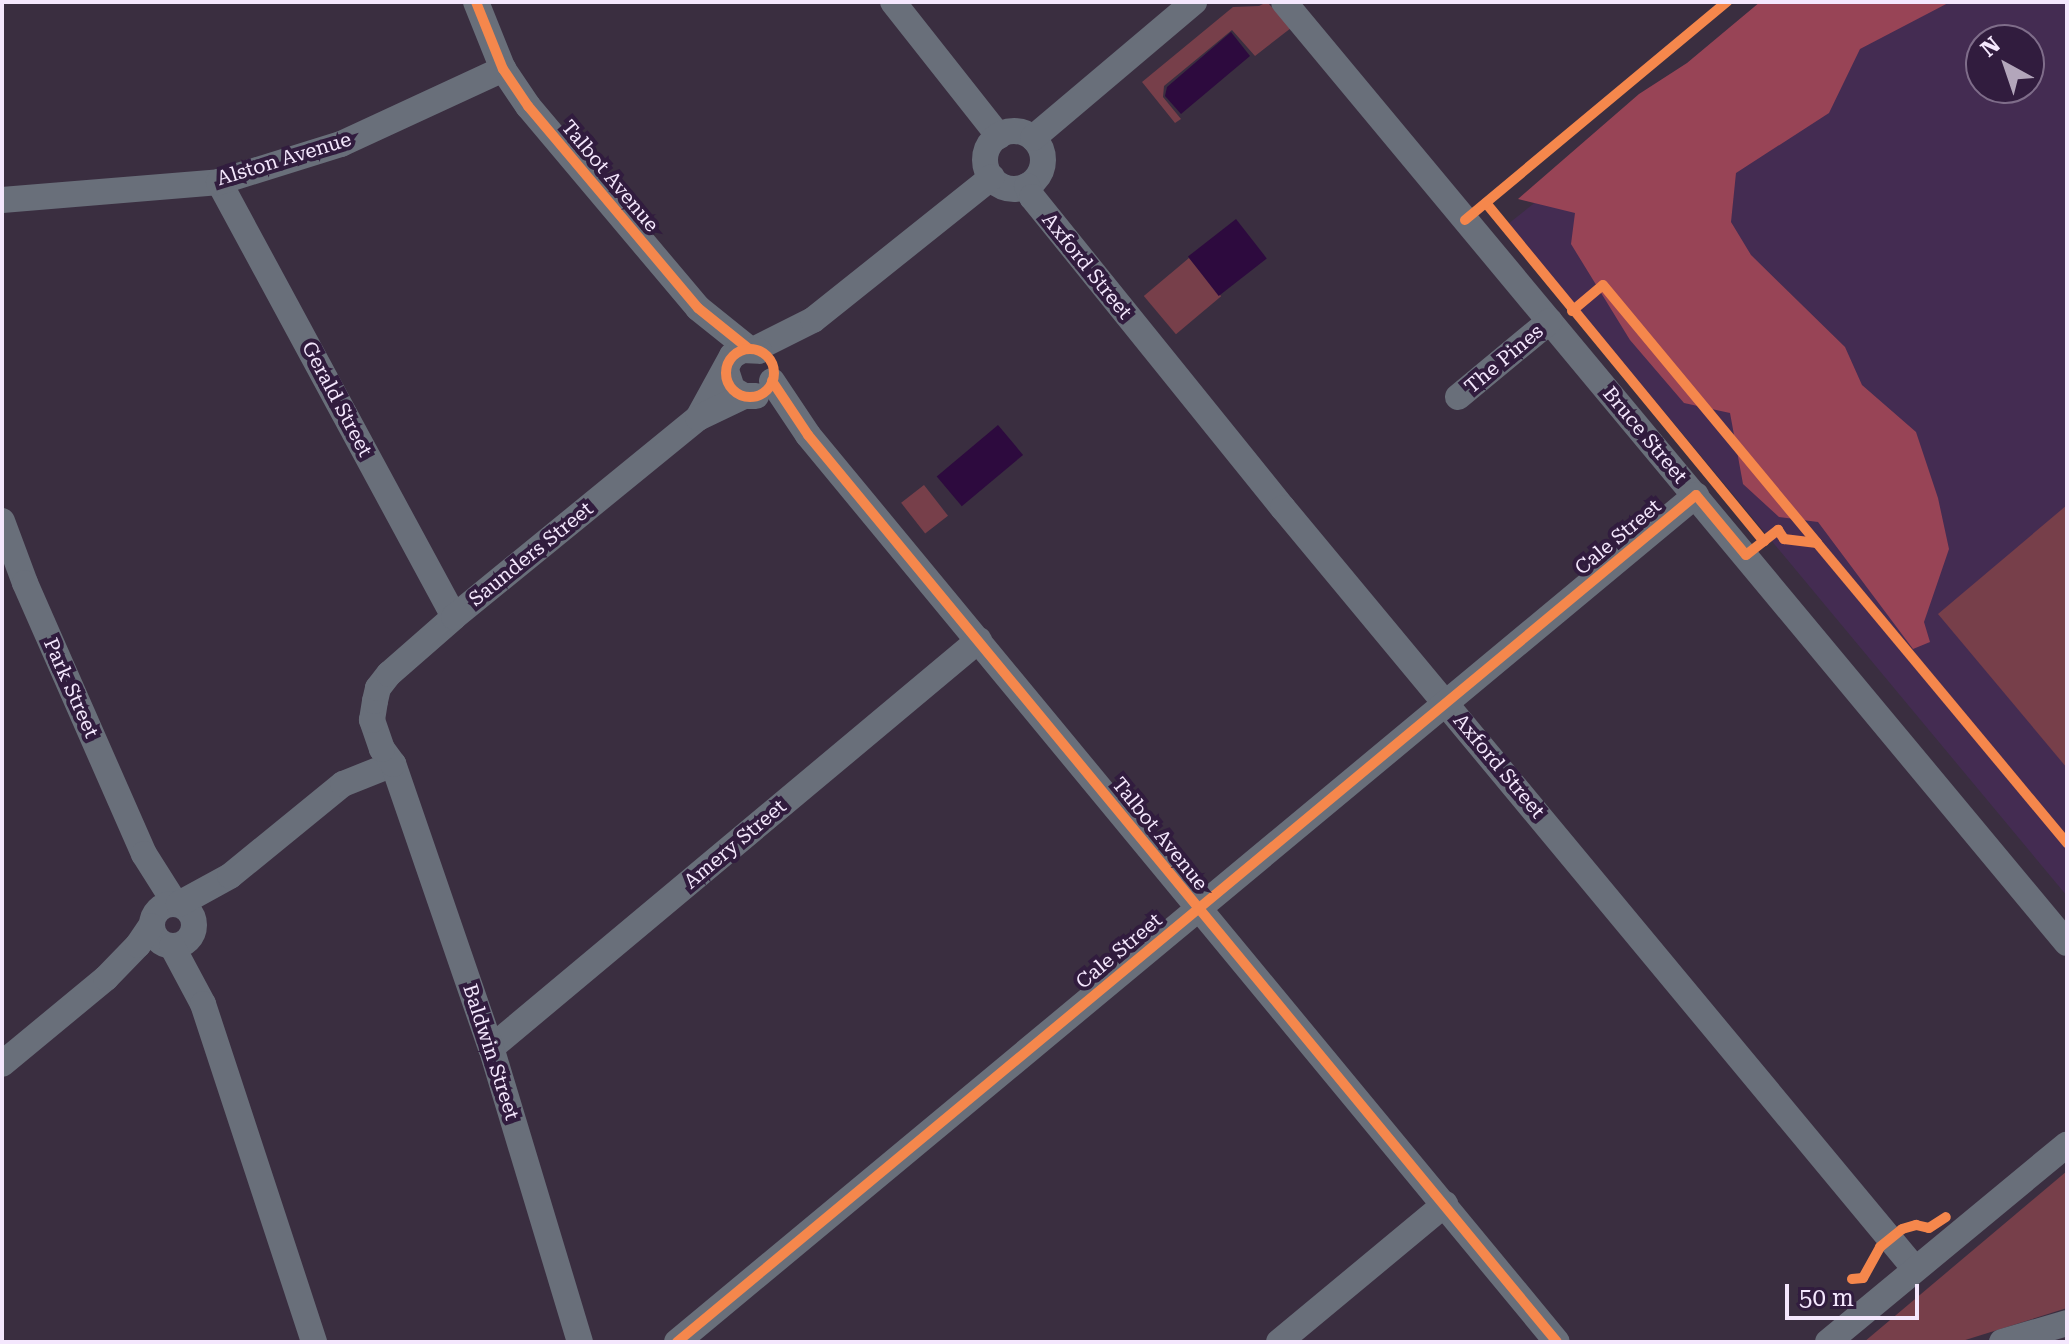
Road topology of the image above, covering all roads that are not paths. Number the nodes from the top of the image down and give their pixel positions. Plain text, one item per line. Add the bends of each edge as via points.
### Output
1 (476, 2) edge
2 (893, 2) edge
3 (1194, 2) edge
4 (1284, 2) edge
5 (503, 69) junction
6 (999, 136) junction
7 (1033, 138) junction
8 (992, 177) junction
9 (219, 182) junction
10 (1027, 186) junction
11 (2, 200) edge
12 (813, 320) junction
13 (1550, 321) junction
14 (739, 357) junction
15 (760, 386) junction
16 (1458, 397) dead end
17 (698, 418) junction
18 (1696, 495) junction
19 (2, 521) edge
20 (13, 588) edge
21 (454, 617) junction
22 (979, 640) junction
23 (1446, 702) junction
24 (393, 764) junction
25 (1198, 909) junction
26 (173, 924) junction
27 (2067, 943) edge
28 (491, 1048) junction
29 (2, 1064) edge
30 (2067, 1144) edge
31 (1445, 1204) junction
32 (1915, 1269) junction
33 (2067, 1323) edge
34 (314, 1342) edge
35 (580, 1342) edge
36 (677, 1342) edge
37 (1279, 1342) edge
38 (1557, 1342) edge
39 (1828, 1342) edge
40 (2002, 1342) edge

1 - 5 street, Talbot Avenue
2 - 6 street
3 - 7 street
4 - 13 street, Bruce Street
5 - 9 street, Alston Avenue via 341,144
5 - 14 street, Talbot Avenue via 528,106
6 - 7 street via 1012,131
6 - 8 street via 985,157
7 - 10 street via 1043,162
8 - 10 street via 1003,187
8 - 12 street, Saunders Street
9 - 11 street, Alston Avenue
9 - 21 street, Gerald Street
10 - 23 street, Axford Street via 1283,508
12 - 14 street, Saunders Street
12 - 15 street, Saunders Street
13 - 16 street, The Pines
13 - 18 street, Bruce Street
14 - 15 street via 769,359
14 - 15 street via 728,383
14 - 17 street, Saunders Street
15 - 17 street, Saunders Street
15 - 22 street, Talbot Avenue via 808,435
17 - 21 street, Saunders Street
18 - 23 street, Cale Street
18 - 27 street, Bruce Street
19 - 20 street, Park Street
20 - 26 street, Park Street
21 - 24 street, Saunders Street via 378,688 372,720
22 - 25 street, Talbot Avenue
22 - 28 street, Amery Street
23 - 25 street, Cale Street
23 - 32 street, Axford Street
24 - 26 street via 343,784
24 - 28 street, Baldwin Street
25 - 31 street, Talbot Avenue
25 - 36 street, Cale Street
26 - 29 street
26 - 34 street, Park Street
28 - 35 street, Baldwin Street
30 - 32 street
31 - 37 street
31 - 38 street, Talbot Avenue
32 - 39 street
33 - 40 street

